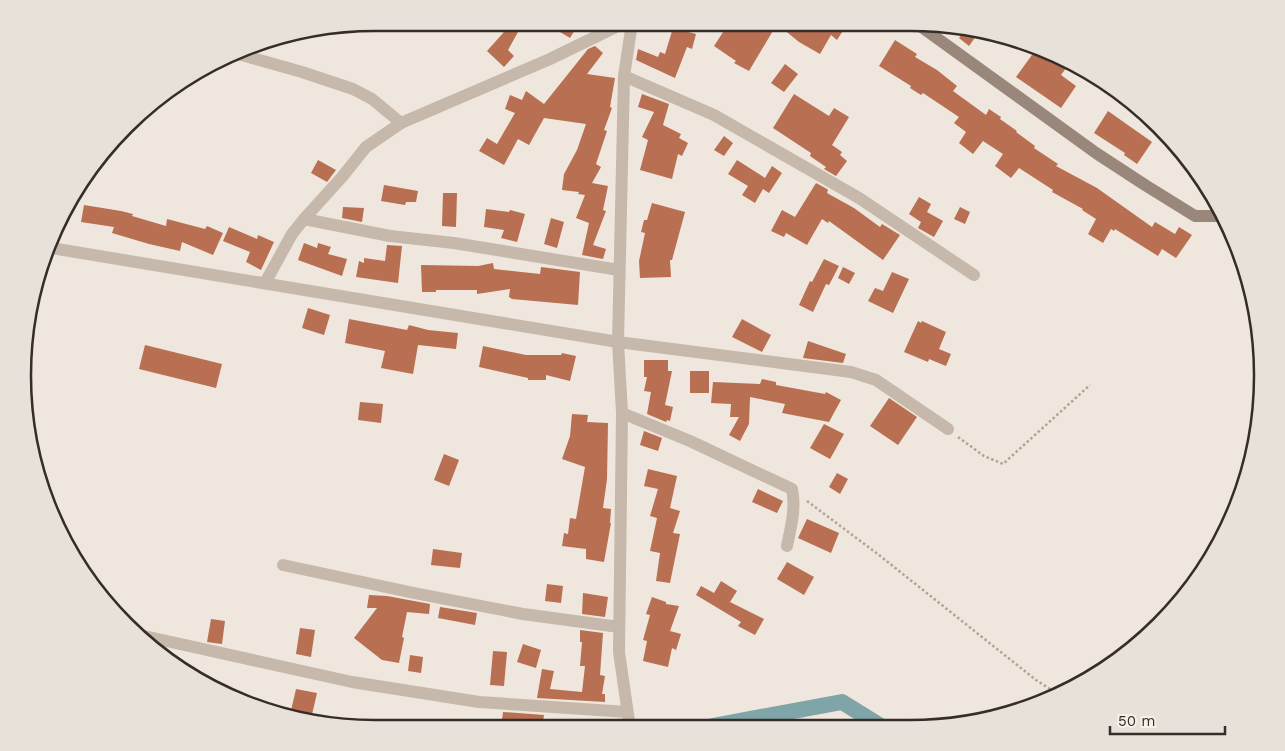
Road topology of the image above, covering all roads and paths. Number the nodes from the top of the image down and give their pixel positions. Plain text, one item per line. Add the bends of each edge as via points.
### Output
1 (608, 31) edge
2 (631, 31) edge
3 (928, 32) edge
4 (246, 56) edge
5 (624, 76) junction
6 (400, 123) junction
7 (1214, 216) edge
8 (304, 219) junction
9 (55, 249) edge
10 (619, 270) junction
11 (974, 275) dead end
12 (265, 283) junction
13 (618, 342) junction
14 (1090, 385) dead end
15 (622, 413) junction
16 (948, 429) joint
17 (792, 489) junction
18 (787, 546) dead end
19 (283, 565) dead end
20 (619, 626) junction
21 (154, 638) edge
22 (1051, 689) edge
23 (627, 712) junction
24 (628, 720) edge

1 - 6 street
2 - 5 street
3 - 7 street via 1096,153 1195,216
4 - 6 street via 353,89 372,99
5 - 10 street
5 - 11 street via 714,115 859,198
6 - 8 street via 366,147
8 - 10 street via 390,236
8 - 12 street
9 - 12 street
10 - 13 street
12 - 13 street
13 - 15 street
13 - 16 street via 851,372 876,380
14 - 16 path via 1003,464 984,456
15 - 17 street
15 - 20 street
17 - 18 street via 795,499
17 - 22 path
19 - 20 street via 523,614
20 - 23 street
21 - 23 street via 352,682 479,702
23 - 24 street

